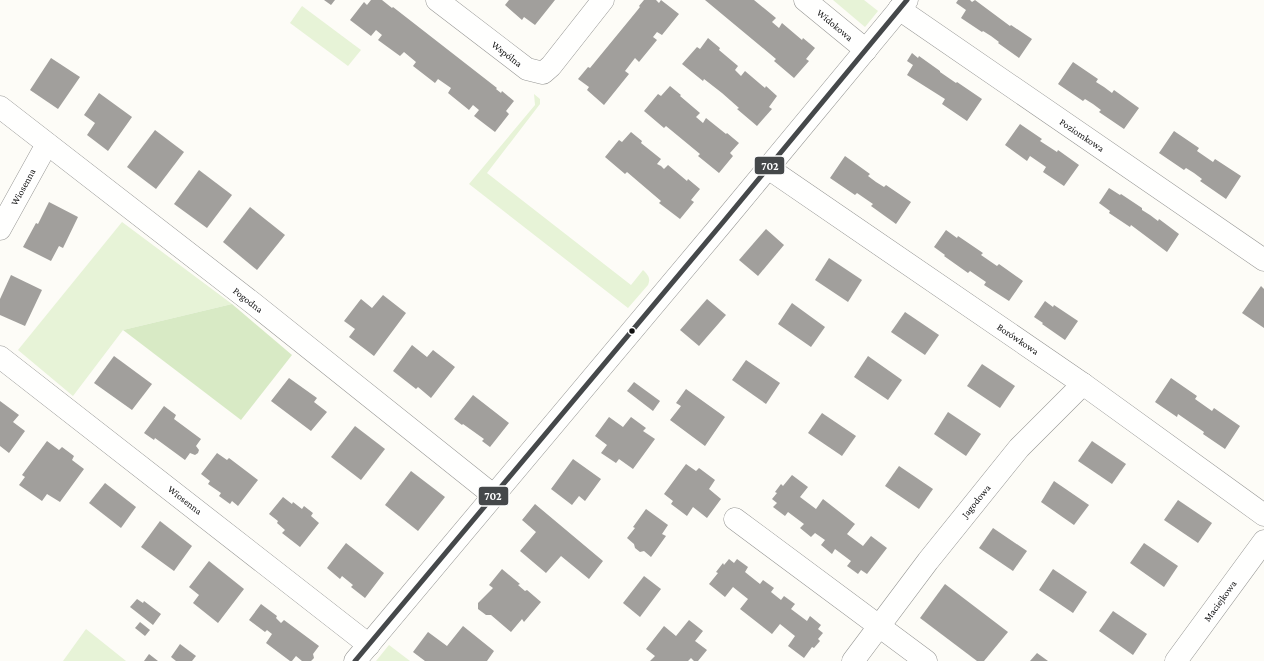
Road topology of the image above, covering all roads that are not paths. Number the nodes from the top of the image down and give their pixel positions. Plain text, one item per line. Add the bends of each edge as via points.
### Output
1 (437, 0) edge
2 (603, 0) edge
3 (805, 0) edge
4 (903, 5) edge
5 (866, 50) junction
6 (0, 107) edge
7 (47, 144) junction
8 (768, 168) junction
9 (0, 229) edge
10 (1264, 260) edge
11 (0, 357) edge
12 (1083, 384) junction
13 (493, 495) junction
14 (1264, 515) edge
15 (735, 519) dead end
16 (1264, 540) edge
17 (880, 627) junction
18 (369, 645) junction
19 (355, 661) edge
20 (853, 661) edge
21 (926, 661) edge
22 (1176, 661) edge

1 - 2 street, Wspólna via 526,69 543,73
3 - 5 street, Widokowa
4 - 5 street
4 - 10 street, Poziomkowa
5 - 8 street
6 - 7 street, Pogodna
7 - 9 street, Wiosenna
7 - 13 street, Pogodna via 254,304
8 - 12 street, Borówkowa
8 - 13 street
11 - 18 street, Wiosenna
12 - 14 street, Borówkowa
12 - 17 street, Jagodowa via 1020,448 928,561
13 - 18 street
15 - 17 street
16 - 22 street, Maciejkowa
17 - 20 street, Jagodowa
17 - 21 street
18 - 19 street

